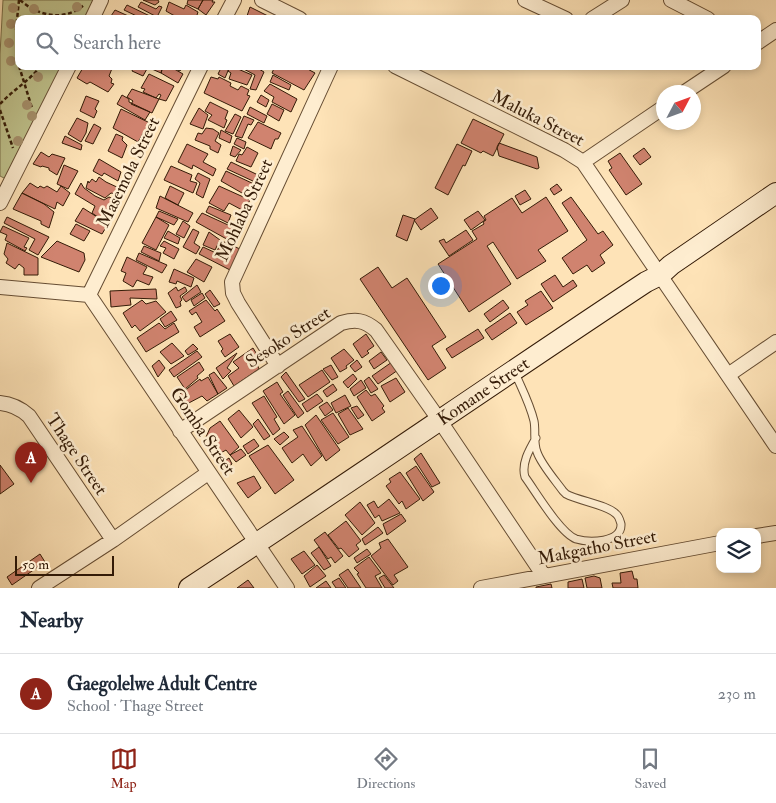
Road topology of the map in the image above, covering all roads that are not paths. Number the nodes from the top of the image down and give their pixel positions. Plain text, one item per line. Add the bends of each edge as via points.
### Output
1 (101, 0) edge
2 (234, 0) edge
3 (262, 0) edge
4 (525, 0) edge
5 (622, 0) edge
6 (671, 0) edge
7 (94, 15) edge
8 (226, 15) edge
9 (292, 15) edge
10 (557, 15) edge
11 (598, 15) edge
12 (700, 15) edge
13 (776, 30) edge
14 (761, 40) edge
15 (67, 70) edge
16 (199, 70) edge
17 (329, 70) edge
18 (403, 70) edge
19 (718, 70) edge
20 (696, 85) edge
21 (656, 112) edge
22 (583, 162) junction
23 (776, 193) edge
24 (0, 203) edge
25 (660, 275) junction
26 (0, 287) edge
27 (89, 295) junction
28 (776, 342) edge
29 (278, 366) junction
30 (513, 370) junction
31 (728, 375) junction
32 (0, 403) edge
33 (440, 420) junction
34 (180, 431) junction
35 (536, 438) junction
36 (776, 446) edge
37 (208, 473) junction
38 (776, 533) edge
39 (761, 535) edge
40 (113, 540) junction
41 (257, 544) junction
42 (716, 544) edge
43 (544, 576) junction
44 (38, 588) edge
45 (188, 588) edge
46 (287, 588) edge
47 (481, 588) edge

1 - 7 street
2 - 8 street
3 - 9 street
4 - 10 street
5 - 11 street
6 - 12 street
13 - 14 street
15 - 24 street
16 - 27 street, Masemola Street
17 - 29 street, Mohlaba Street via 232,282 238,303
18 - 22 street, Maluka Street
19 - 20 street
21 - 22 street
22 - 25 street
23 - 25 street, Komane Street
25 - 30 street, Komane Street
25 - 31 street
26 - 27 street
27 - 34 street, Gomba Street
28 - 31 street
29 - 33 street, Sesoko Street via 341,323 351,320 367,323 376,330
29 - 34 street, Sesoko Street
30 - 33 street, Komane Street
30 - 35 lane via 533,419
31 - 36 street
32 - 40 street, Thage Street via 22,409 29,416
33 - 41 street, Komane Street
33 - 43 street
34 - 37 street, Gomba Street
35 - 35 lane via 538,456 562,492 618,515 620,531 616,536 591,541 567,534 525,477 524,463
37 - 40 street
37 - 41 street, Gomba Street
38 - 39 street
40 - 44 street
41 - 45 street, Komane Street
41 - 46 street, Gomba Street
42 - 43 street, Makgatho Street
43 - 47 street, Makgatho Street

